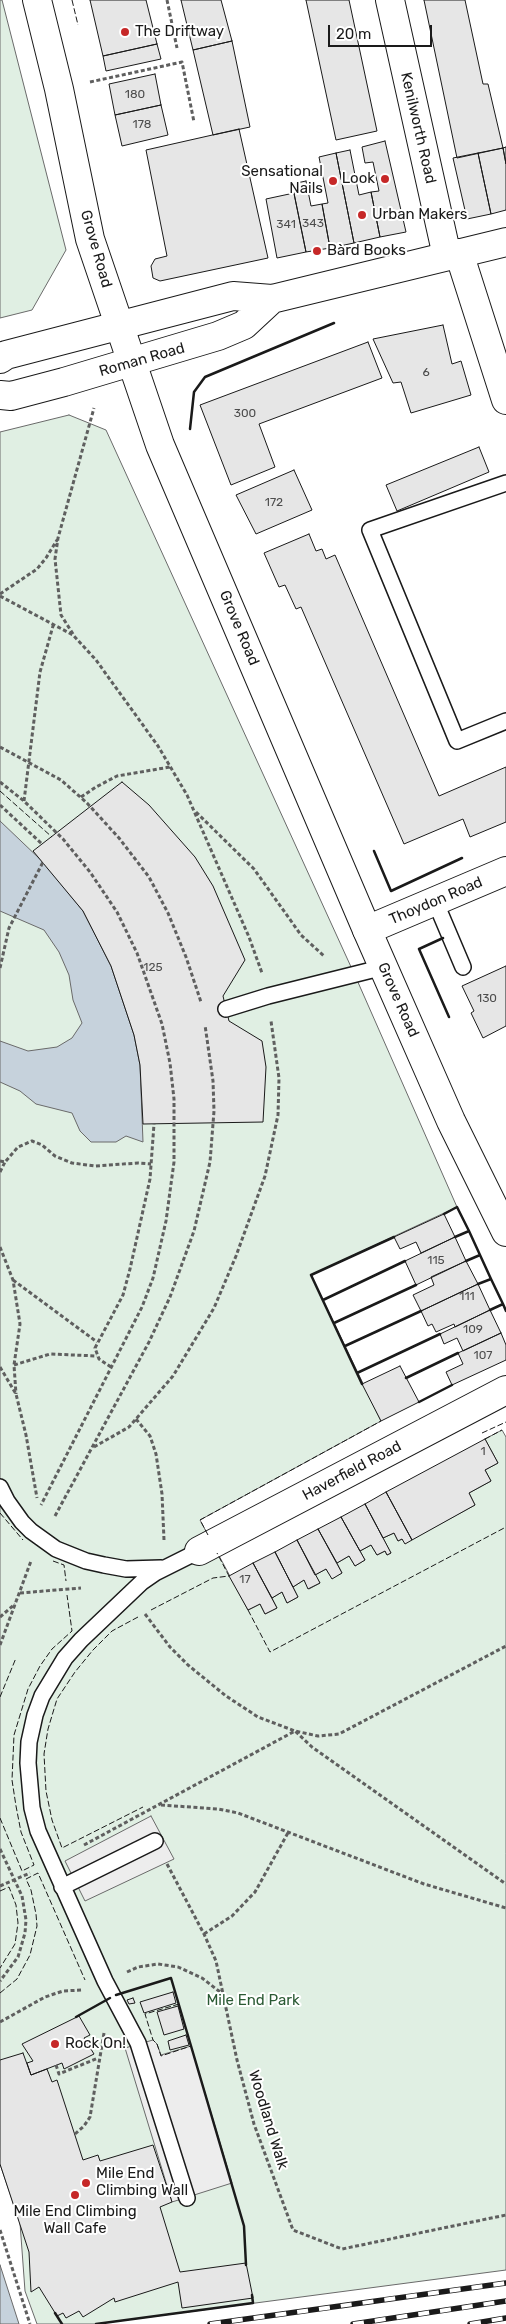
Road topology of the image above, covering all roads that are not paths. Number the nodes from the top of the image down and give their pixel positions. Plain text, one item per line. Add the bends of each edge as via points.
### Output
1 (37, 0) edge
2 (390, 0) edge
3 (506, 242) edge
4 (453, 254) junction
5 (272, 299) junction
6 (120, 325) junction
7 (0, 359) edge
8 (132, 363) junction
9 (0, 395) edge
10 (506, 400) edge
11 (506, 483) edge
12 (506, 721) edge
13 (506, 871) edge
14 (435, 901) junction
15 (367, 930) junction
16 (384, 967) junction
17 (463, 967) dead end
18 (226, 1008) dead end
19 (506, 1232) edge
20 (506, 1390) edge
21 (0, 1487) edge
22 (198, 1551) joint
23 (167, 1567) junction
24 (155, 1841) road end
25 (62, 1887) junction
26 (187, 2198) dead end

1 - 6 main road, Grove Road via 90,238
2 - 4 main road, Kenilworth Road
3 - 4 main road, Roman Road
4 - 5 main road, Roman Road
4 - 10 main road, Kenilworth Road
5 - 6 main road, Roman Road via 233,296
5 - 8 main road, Roman Road via 244,325 200,343
6 - 7 main road, Roman Road
6 - 8 main road, Grove Road
8 - 9 main road, Roman Road via 11,396
8 - 15 main road, Grove Road via 160,445
11 - 12 lane via 370,530 457,741
13 - 14 main road, Thoydon Road
14 - 15 main road, Thoydon Road
14 - 17 lane
15 - 16 main road, Grove Road
16 - 18 lane
16 - 19 main road, Grove Road via 452,1121
20 - 22 main road, Haverfield Road
21 - 23 lane via 14,1512 31,1532 69,1555 126,1569
22 - 23 lane
23 - 25 lane via 142,1582 81,1640 42,1696 29,1742 29,1786 38,1831
24 - 25 lane
25 - 26 lane via 105,1982 138,2043

